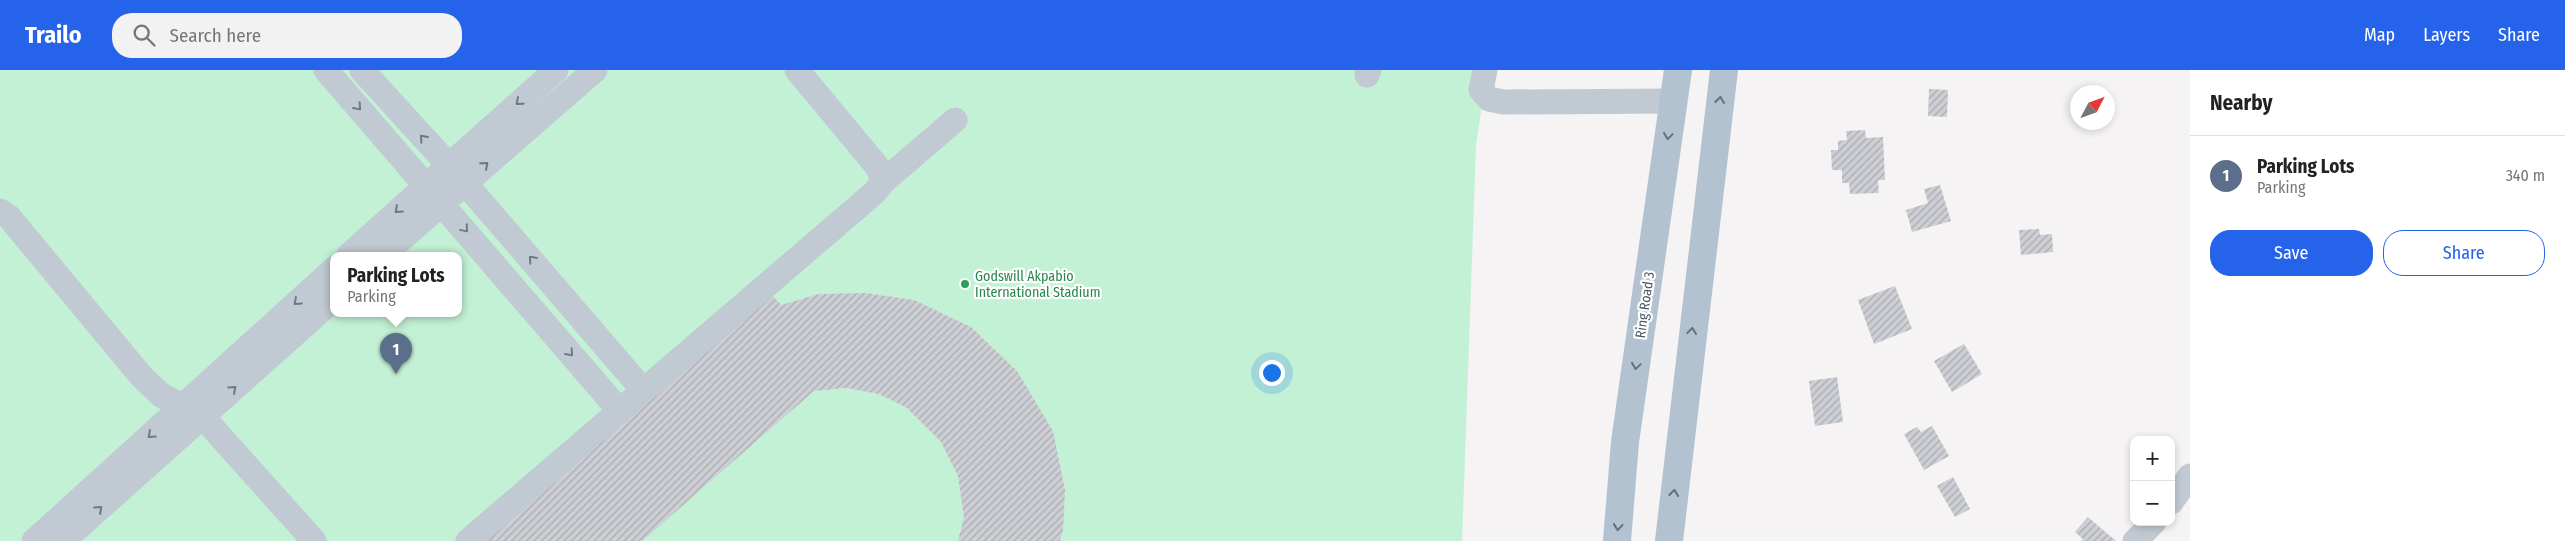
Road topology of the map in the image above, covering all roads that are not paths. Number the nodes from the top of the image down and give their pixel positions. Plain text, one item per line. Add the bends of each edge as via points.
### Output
1 (326, 70) edge
2 (362, 70) edge
3 (556, 70) edge
4 (595, 70) edge
5 (797, 70) edge
6 (1485, 70) edge
7 (1678, 70) edge
8 (1724, 70) edge
9 (1673, 101) junction
10 (955, 120) dead end
11 (448, 165) junction
12 (884, 181) junction
13 (465, 183) junction
14 (434, 193) junction
15 (0, 211) edge
16 (352, 252) edge
17 (385, 252) edge
18 (330, 273) edge
19 (549, 280) junction
20 (526, 301) junction
21 (330, 302) edge
22 (643, 390) junction
23 (619, 410) junction
24 (193, 411) junction
25 (2190, 476) edge
26 (2175, 497) edge
27 (2150, 526) edge
28 (34, 541) edge
29 (63, 541) edge
30 (314, 541) edge
31 (468, 541) edge
32 (1617, 541) edge
33 (1669, 541) edge
34 (2135, 541) edge

1 -> 14 street
11 -> 2 street
3 -> 11 street
13 -> 4 street
5 - 12 street via 876,165
6 - 9 street via 1481,90 1489,99 1503,102
7 - 9 main road, Ring Road 3
33 -> 8 main road
9 -> 32 main road, Ring Road 3 via 1626,442
10 - 12 street
11 - 13 street
11 - 14 street
12 - 22 street via 874,193
13 - 14 street
19 -> 13 street
14 -> 16 street
14 - 17 street
14 -> 20 street
15 - 24 street via 9,217 142,378 161,395
18 -> 24 street
19 - 20 street
19 - 22 street
20 -> 23 street
24 -> 21 street
22 - 23 street
23 - 31 street
24 -> 28 street
29 -> 24 street
24 - 30 street
25 - 26 street
27 - 34 street

